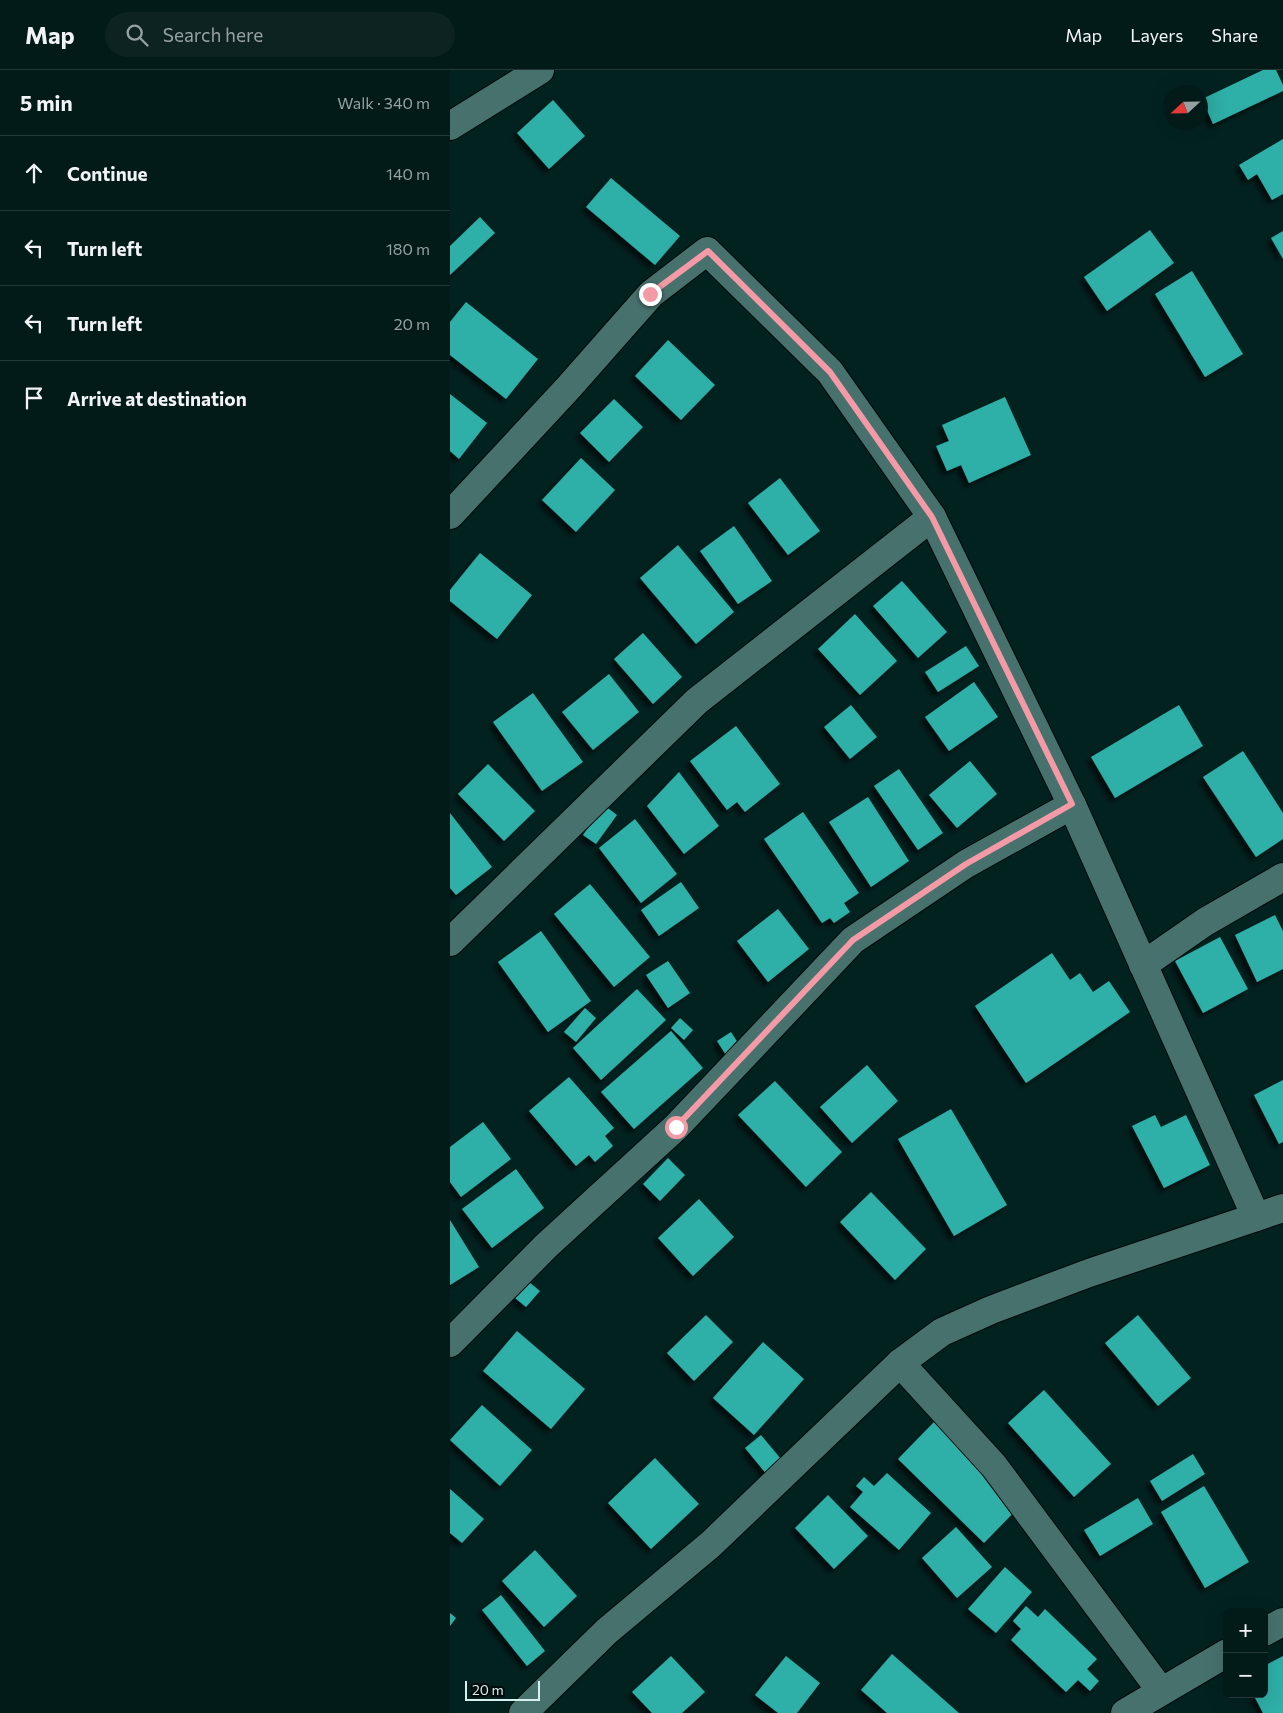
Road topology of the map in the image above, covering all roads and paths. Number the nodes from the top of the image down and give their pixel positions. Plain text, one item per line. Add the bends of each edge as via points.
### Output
1 (540, 70) edge
2 (450, 126) edge
3 (560, 399) dead end
4 (450, 515) edge
5 (932, 517) junction
6 (1072, 804) junction
7 (1283, 877) edge
8 (450, 942) edge
9 (1143, 965) junction
10 (1283, 1208) edge
11 (1256, 1218) junction
12 (450, 1343) edge
13 (900, 1363) junction
14 (1283, 1622) edge
15 (1268, 1630) edge
16 (1223, 1655) edge
17 (1161, 1691) junction
18 (523, 1713) edge
19 (1125, 1713) edge

1 - 2 street
3 - 4 street
4 - 5 street via 650,294 708,251 830,372
5 - 6 street
5 - 8 street via 697,701
6 - 9 street
6 - 12 street via 966,864 853,940 676,1127 546,1246
7 - 9 street via 1205,922
9 - 11 street
10 - 11 street
11 - 13 street via 1089,1273 991,1310 942,1332
13 - 17 street via 994,1466
13 - 18 street via 718,1538 607,1631
14 - 15 street
16 - 17 street
17 - 19 street

